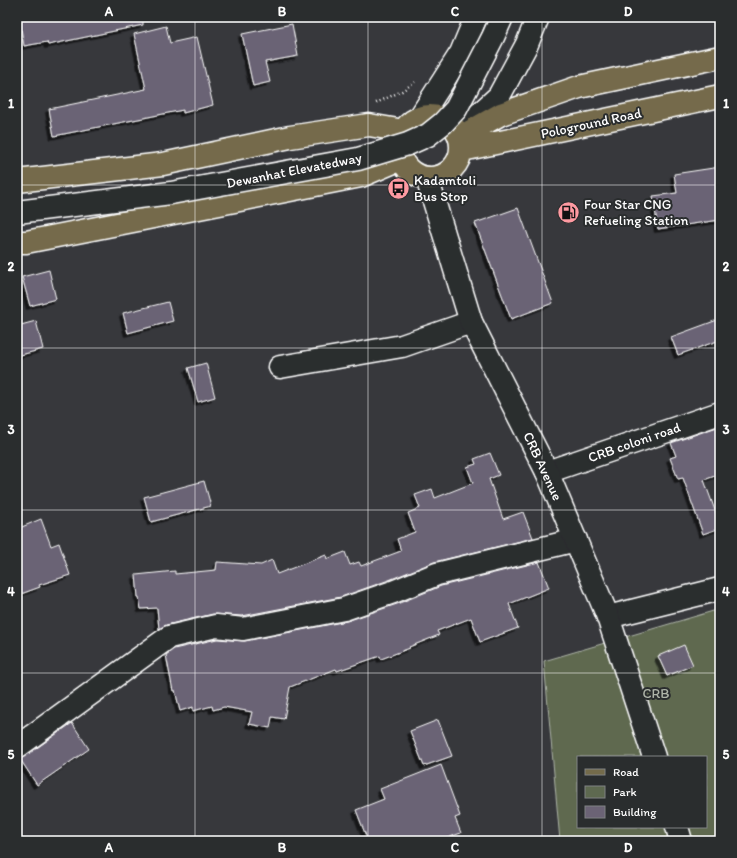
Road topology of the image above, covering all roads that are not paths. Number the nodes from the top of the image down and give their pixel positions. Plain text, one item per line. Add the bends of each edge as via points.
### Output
1 (476, 17) edge
2 (502, 17) edge
3 (538, 17) edge
4 (720, 57) edge
5 (720, 96) edge
6 (412, 124) junction
7 (459, 138) junction
8 (401, 159) junction
9 (427, 178) junction
10 (17, 181) edge
11 (17, 212) edge
12 (17, 242) edge
13 (471, 322) junction
14 (280, 367) dead end
15 (720, 413) edge
16 (548, 472) junction
17 (576, 540) junction
18 (720, 589) edge
19 (608, 617) junction
20 (17, 747) edge
21 (654, 756) edge
22 (677, 828) edge
23 (681, 841) edge

1 - 6 main road via 461,53
2 - 11 main road, Dewanhat Elevatedway, bridge via 456,109 443,124 428,135 408,144 358,159 171,193
3 - 7 main road via 527,44 499,96 476,117 463,124
4 - 7 main road via 578,87 501,114
5 - 7 main road, Pologround Road
6 - 7 main road via 432,115 444,119
6 - 8 main road via 400,140
6 - 10 main road via 369,125 290,137 163,164
7 - 9 main road via 456,165 443,176
8 - 9 main road via 416,175
8 - 12 main road via 361,176
9 - 13 main road, CRB Avenue
13 - 14 main road via 402,346
13 - 16 main road, CRB Avenue
15 - 16 main road, CRB coloni road
16 - 17 main road, CRB Avenue
17 - 19 main road, CRB Avenue
17 - 20 main road via 437,574 344,609 243,629 216,626 169,637
18 - 19 main road
19 - 21 main road, CRB Avenue
22 - 23 main road

